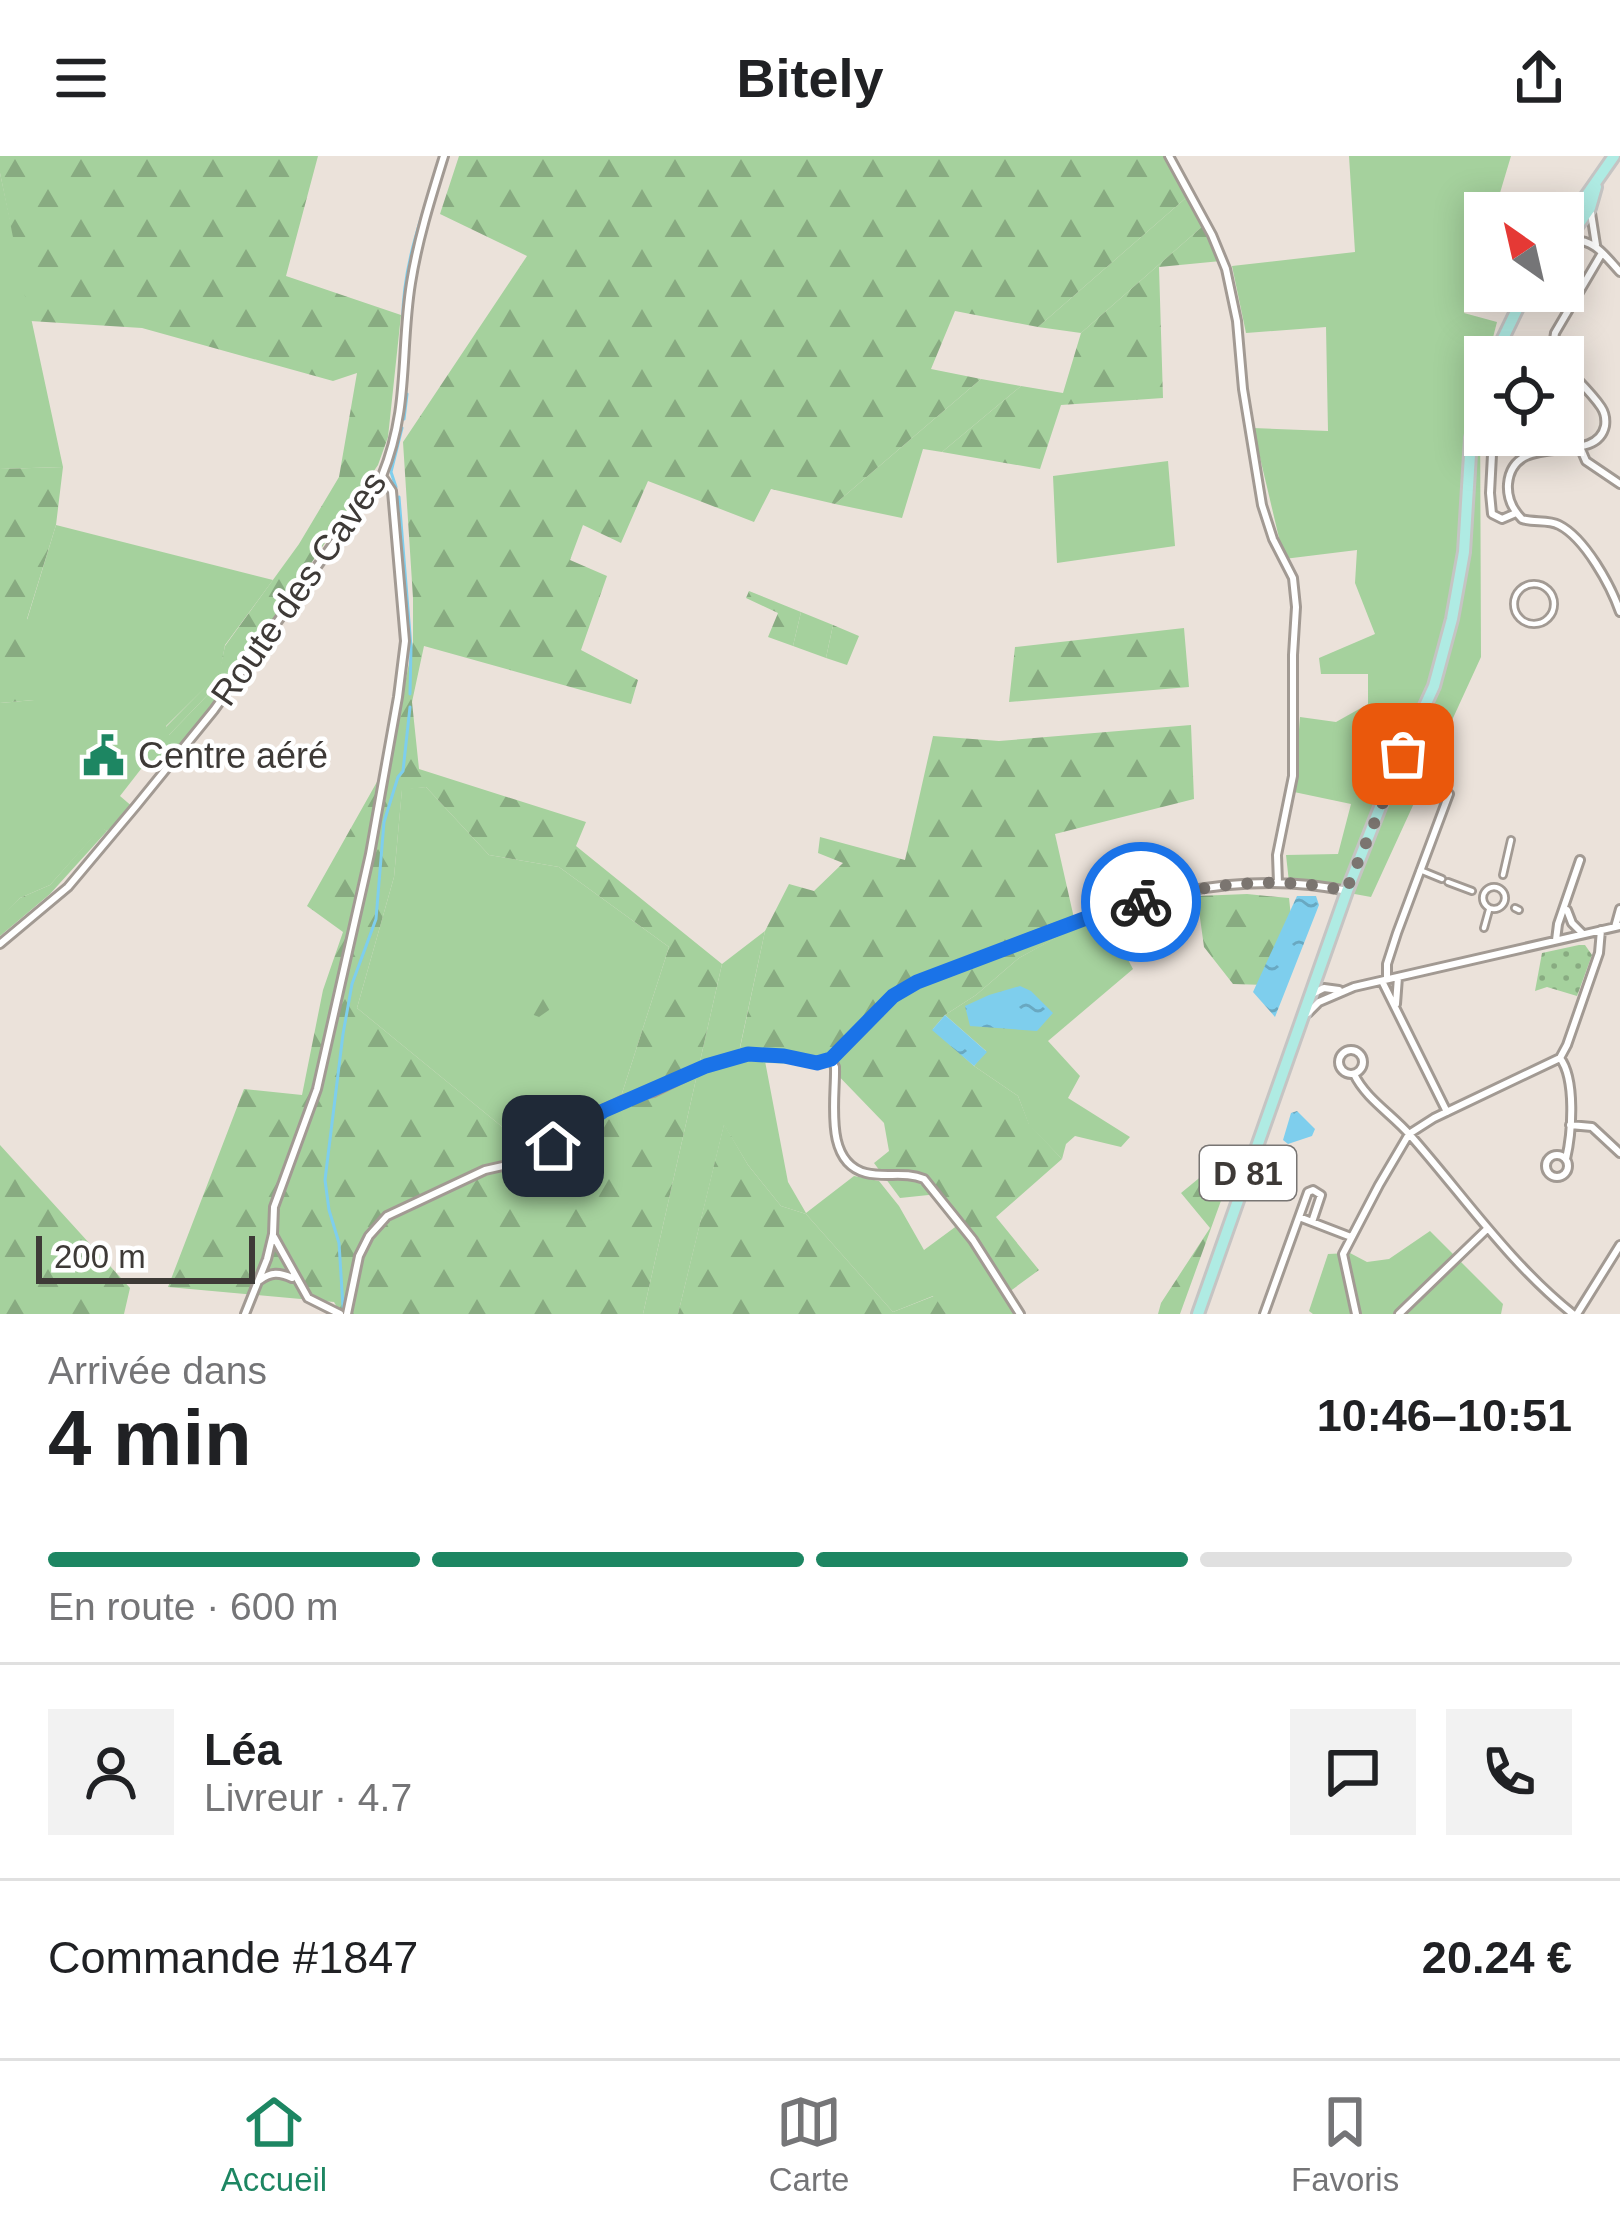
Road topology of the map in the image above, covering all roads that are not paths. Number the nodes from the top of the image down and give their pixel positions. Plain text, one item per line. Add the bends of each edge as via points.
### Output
1 (444, 156) edge
2 (1169, 156) edge
3 (1614, 156) edge
4 (1585, 214) joint
5 (1584, 242) edge
6 (1592, 243) junction
7 (1602, 253) junction
8 (1620, 272) edge
9 (1555, 336) edge
10 (1584, 388) edge
11 (1584, 445) edge
12 (1471, 456) edge
13 (1492, 456) edge
14 (1530, 456) edge
15 (1584, 456) edge
16 (382, 476) junction
17 (1620, 484) edge
18 (1516, 513) junction
19 (1515, 607) joint
20 (1620, 612) edge
21 (1449, 794) dead end
22 (1511, 840) dead end
23 (1580, 860) dead end
24 (1420, 870) junction
25 (1500, 881) junction
26 (1278, 884) junction
27 (1346, 891) junction
28 (1478, 893) junction
29 (1565, 907) junction
30 (1490, 908) junction
31 (1620, 909) edge
32 (1618, 927) edge
33 (1484, 928) dead end
34 (1601, 930) junction
35 (1583, 934) junction
36 (1556, 940) junction
37 (0, 944) edge
38 (1317, 972) junction
39 (1398, 977) junction
40 (1384, 980) junction
41 (1324, 988) junction
42 (1343, 990) junction
43 (1314, 999) junction
44 (1395, 1007) junction
45 (1560, 1058) junction
46 (831, 1059) junction
47 (1354, 1074) junction
48 (1447, 1112) junction
49 (1570, 1125) junction
50 (1409, 1134) junction
51 (1620, 1153) edge
52 (1566, 1159) dead end
53 (1299, 1217) junction
54 (1312, 1222) junction
55 (1487, 1228) junction
56 (273, 1234) junction
57 (1351, 1238) junction
58 (1620, 1245) edge
59 (296, 1280) junction
60 (257, 1283) junction
61 (245, 1314) edge
62 (344, 1314) edge
63 (1021, 1314) edge
64 (1198, 1314) edge
65 (1264, 1314) edge
66 (1356, 1314) edge
67 (1399, 1314) edge
68 (1575, 1314) edge

1 - 16 street, Route des Caves via 411,285 403,403
2 - 26 street via 1226,269 1262,505 1293,578 1293,776
3 - 4 main road
4 - 6 street
5 - 6 street
6 - 7 street
7 - 8 street
7 - 9 street
10 - 11 street via 1605,416 1599,437
12 - 27 main road, D 81 via 1464,552 1434,686
13 - 18 street via 1492,514
14 - 18 street via 1508,482
15 - 17 street
16 - 37 street, Route des Caves via 136,806 68,887
16 - 56 street via 392,491 403,620 398,697 317,1089 274,1207
18 - 20 street via 1578,540
19 - 19 street via 1526,622 1540,623 1554,602 1531,584
21 - 24 street
22 - 25 street
23 - 29 street
24 - 28 street
24 - 40 street
25 - 28 street
25 - 30 street via 1511,907
26 - 27 street
26 - 46 street via 1190,889 1097,914 917,982
27 - 38 main road, D 81
28 - 30 street
29 - 35 street
29 - 36 street
30 - 33 street
31 - 32 street
32 - 34 street
34 - 35 street
34 - 45 street
35 - 36 street
36 - 39 street
38 - 41 street
38 - 43 main road, D 81
39 - 40 street
39 - 44 street
40 - 42 street
40 - 44 street
41 - 42 street
41 - 43 street
42 - 43 street
43 - 64 main road, D 81 via 1295,1031
44 - 48 street
45 - 48 street
45 - 49 street via 1569,1070
46 - 62 street via 748,1054 706,1066 603,1111 525,1161 485,1170 387,1216 359,1256
46 - 63 street via 834,1134 847,1160 863,1172 925,1179
47 - 47 street via 1363,1059 1348,1050 1340,1064
47 - 50 street
48 - 50 street
49 - 51 street via 1592,1127
49 - 52 street
50 - 55 street
50 - 57 street
53 - 54 street
53 - 54 street via 1308,1192 1319,1192
53 - 65 street
54 - 57 street
55 - 67 street
55 - 68 street
56 - 59 street
56 - 60 street
57 - 66 street via 1343,1254
58 - 68 street
59 - 60 street via 268,1274
59 - 62 street via 308,1298
60 - 61 street

